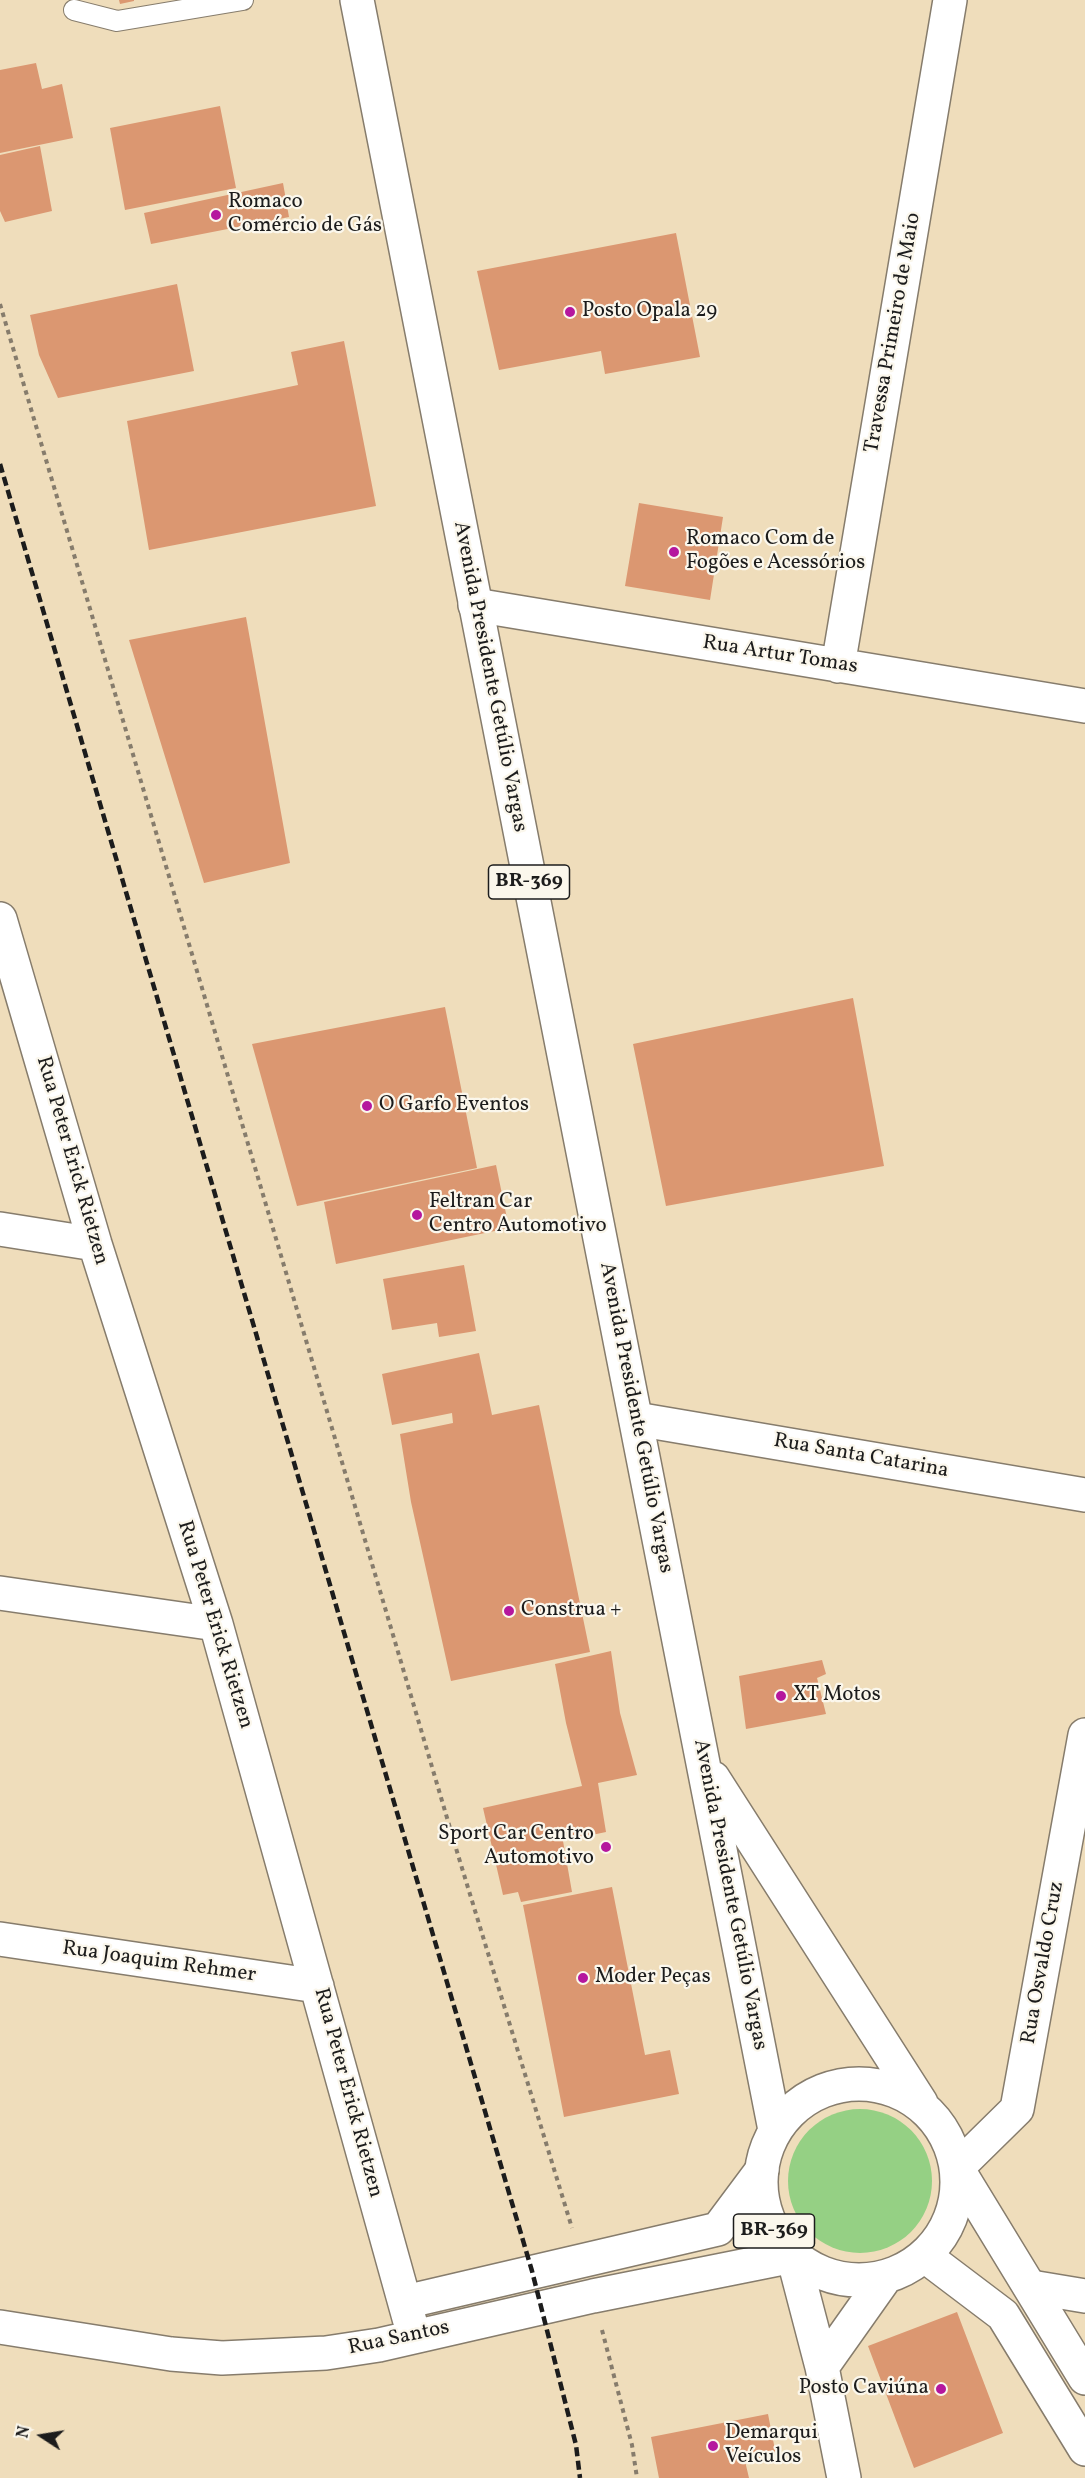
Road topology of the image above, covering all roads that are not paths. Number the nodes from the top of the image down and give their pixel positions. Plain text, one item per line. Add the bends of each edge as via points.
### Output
1 (243, 0) edge
2 (357, 0) edge
3 (950, 0) edge
4 (74, 10) dead end
5 (475, 605) junction
6 (838, 666) junction
7 (1085, 706) edge
8 (0, 919) edge
9 (0, 1229) edge
10 (95, 1244) junction
11 (636, 1419) junction
12 (1085, 1495) edge
13 (0, 1593) edge
14 (216, 1624) junction
15 (1085, 1735) edge
16 (704, 1764) junction
17 (0, 1939) edge
18 (317, 1986) junction
19 (922, 2105) junction
20 (775, 2130) junction
21 (957, 2168) junction
22 (762, 2170) junction
23 (793, 2256) junction
24 (925, 2256) junction
25 (885, 2278) junction
26 (1031, 2287) junction
27 (1085, 2296) edge
28 (405, 2302) junction
29 (0, 2326) edge
30 (414, 2336) junction
31 (822, 2367) junction
32 (1085, 2378) edge
33 (1085, 2449) edge
34 (844, 2478) edge

1 - 4 lane via 117,21
2 - 5 street, Avenida Presidente Getúlio Vargas / BR-369
3 - 6 street, Travessa Primeiro de Maio
5 - 6 street, Rua Artur Tomas
5 - 11 street, Avenida Presidente Getúlio Vargas / BR-369
6 - 7 street, Rua Artur Tomas
8 - 10 street, Rua Peter Erick Rietzen
9 - 10 street
10 - 14 street, Rua Peter Erick Rietzen
11 - 12 street, Rua Santa Catarina
11 - 16 street, Avenida Presidente Getúlio Vargas / BR-369
13 - 14 street
14 - 18 street, Rua Peter Erick Rietzen
15 - 21 street, Rua Osvaldo Cruz via 1017,2109
16 - 19 street, BR-369
16 - 20 street, Avenida Presidente Getúlio Vargas / BR-369
17 - 18 street, Rua Joaquim Rehmer
18 - 28 street, Rua Peter Erick Rietzen
19 - 20 street, BR-369 via 884,2086 843,2084 804,2100
19 - 21 street, BR-369 via 945,2133
20 - 22 street, BR-369
21 - 24 street, BR-369 via 958,2187 952,2215 939,2241
21 - 26 street
22 - 23 street, BR-369 via 764,2208 776,2234
22 - 28 street via 718,2229
23 - 25 street, BR-369 via 831,2277 852,2281
23 - 30 street, Rua Santos
23 - 31 street, BR-369
24 - 25 street, BR-369
24 - 33 street via 1003,2315
25 - 31 street, BR-369
26 - 27 street
26 - 32 street
28 - 30 street, Rua Peter Erick Rietzen
29 - 30 street, Rua Santos via 171,2354 222,2358 326,2353
31 - 34 street, BR-369

